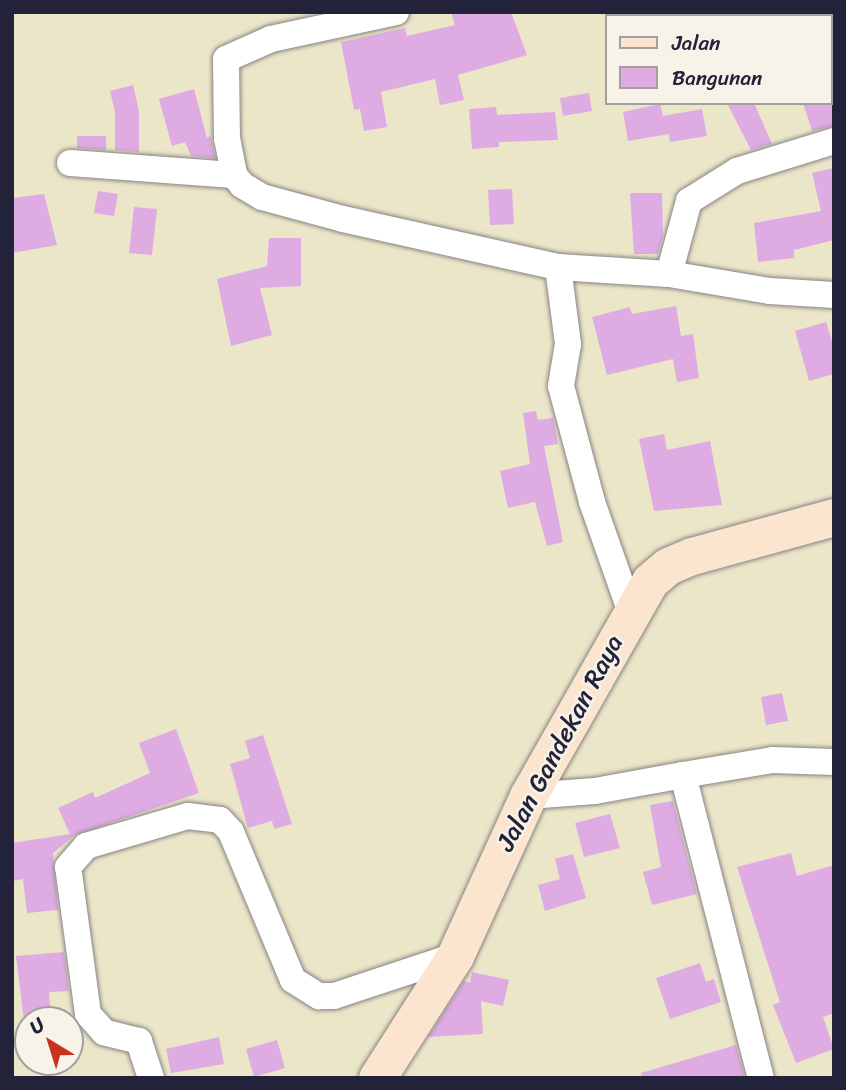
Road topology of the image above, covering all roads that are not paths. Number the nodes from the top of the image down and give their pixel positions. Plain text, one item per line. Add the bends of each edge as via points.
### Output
1 (396, 12) edge
2 (834, 141) edge
3 (70, 163) dead end
4 (234, 175) junction
5 (558, 267) junction
6 (669, 274) junction
7 (834, 295) edge
8 (834, 517) edge
9 (630, 610) junction
10 (834, 762) edge
11 (683, 775) junction
12 (528, 796) junction
13 (455, 956) junction
14 (151, 1078) edge
15 (377, 1078) edge
16 (761, 1078) edge

1 - 4 street via 271,39 226,58 227,138
2 - 6 street via 737,171 689,201
3 - 4 street
4 - 5 street via 262,197
5 - 6 street
5 - 9 street via 568,344 561,386 592,502
6 - 7 street via 770,291
8 - 9 street, Jalan Gandekan Raya via 668,566 650,580
9 - 12 street, Jalan Gandekan Raya
10 - 11 street via 773,760
11 - 12 street via 595,791
11 - 16 street
12 - 13 street, Jalan Gandekan Raya
13 - 14 street via 334,996 320,996 293,980 232,832 220,820 188,816 86,846 68,867 88,1014 104,1031 139,1041
13 - 15 street, Jalan Gandekan Raya

